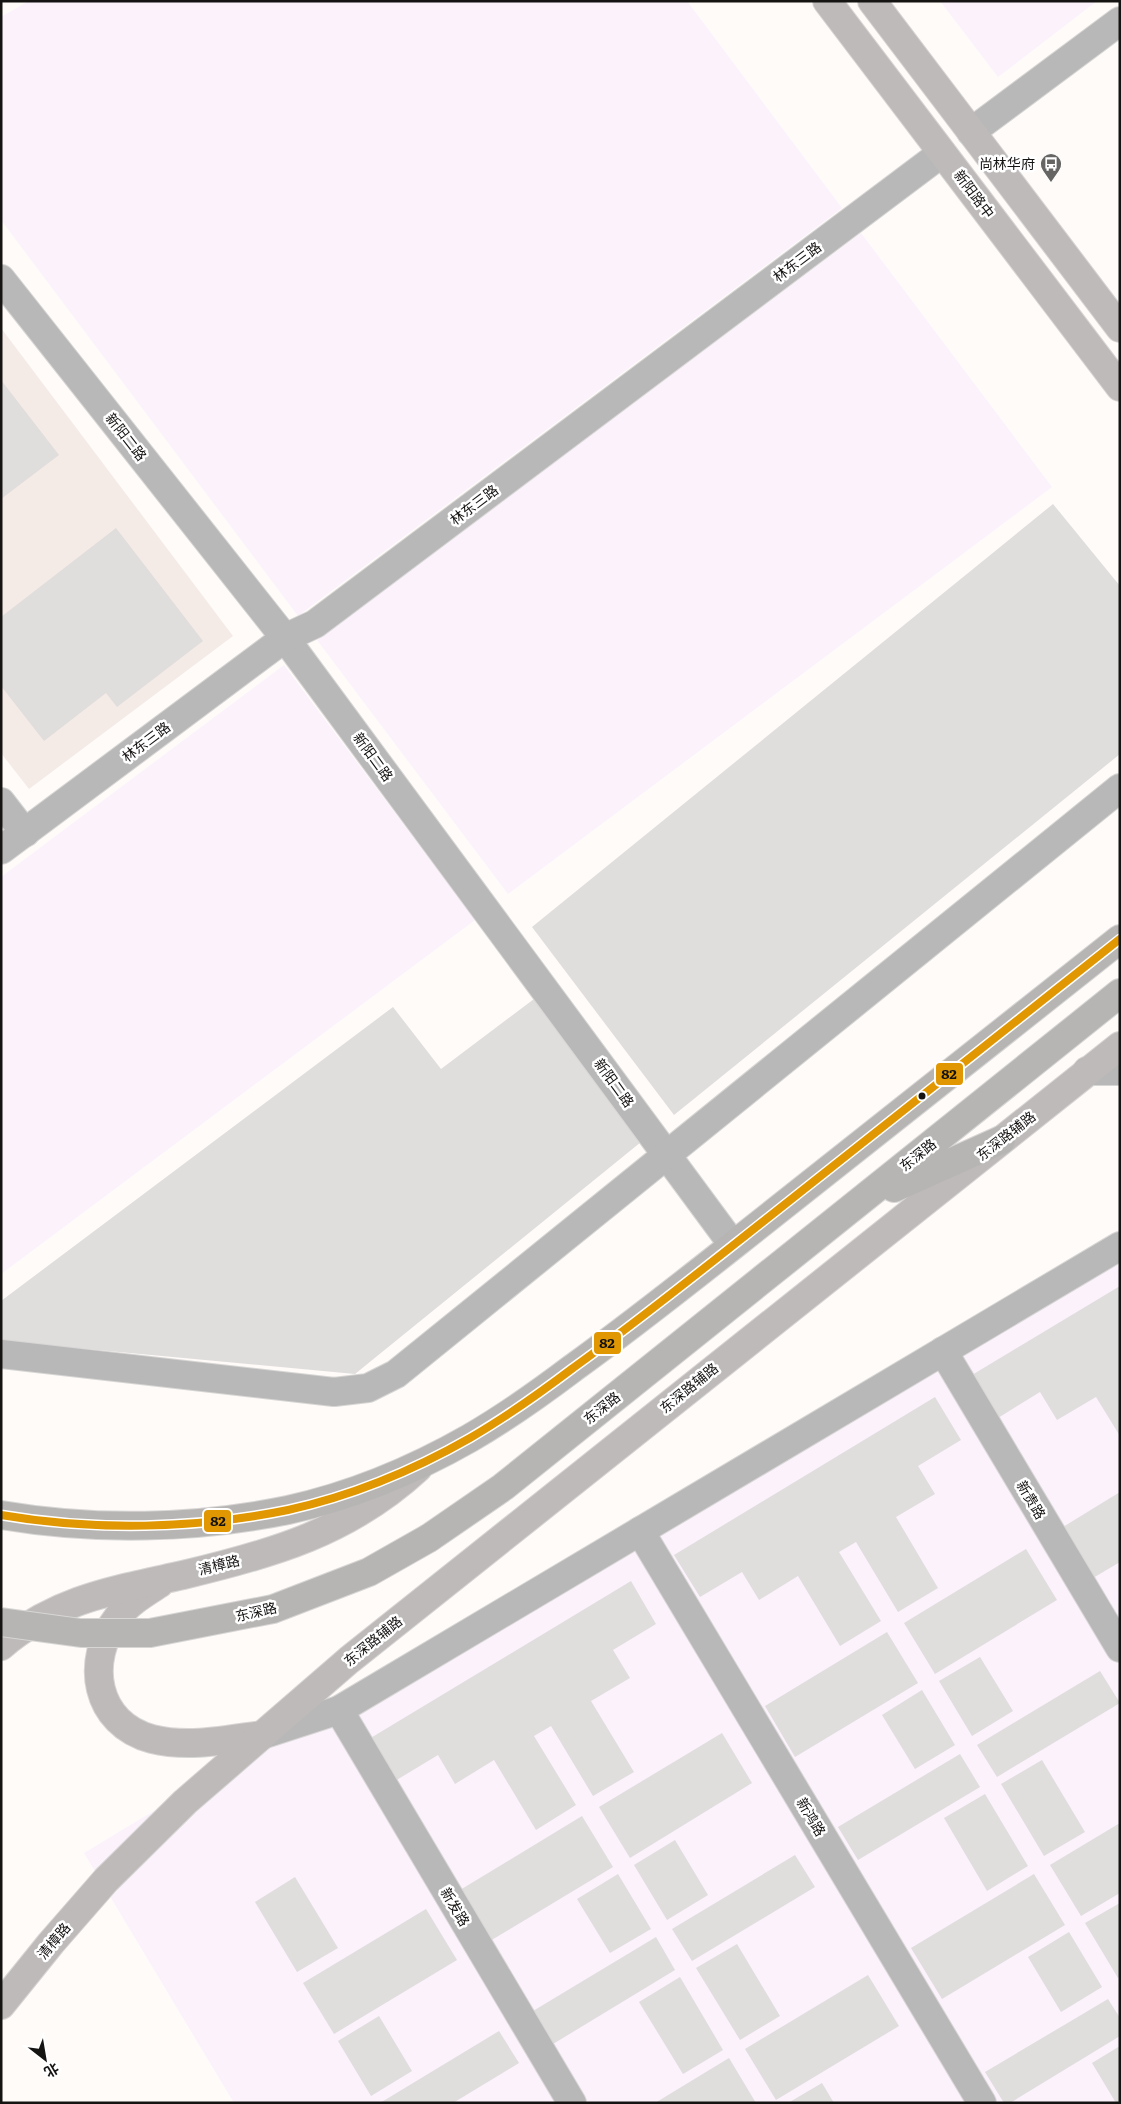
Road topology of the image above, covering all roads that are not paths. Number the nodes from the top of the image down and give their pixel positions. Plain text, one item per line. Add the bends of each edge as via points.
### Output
1 (827, 1) edge
2 (872, 1) edge
3 (1120, 21) edge
4 (971, 132) junction
5 (942, 153) junction
6 (1, 279) edge
7 (1120, 328) edge
8 (1120, 387) edge
9 (285, 638) junction
10 (1120, 788) edge
11 (1, 802) edge
12 (25, 832) junction
13 (1, 850) edge
14 (1120, 939) edge
15 (1120, 993) edge
16 (1120, 1046) edge
17 (1087, 1071) junction
18 (1120, 1071) edge
19 (1001, 1140) junction
20 (668, 1155) junction
21 (858, 1204) junction
22 (733, 1245) junction
23 (1120, 1246) edge
24 (943, 1352) junction
25 (1, 1354) edge
26 (427, 1460) junction
27 (1, 1515) edge
28 (640, 1531) junction
29 (168, 1578) junction
30 (1, 1622) edge
31 (1, 1646) edge
32 (1120, 1648) edge
33 (339, 1710) junction
34 (262, 1736) junction
35 (1, 2005) edge
36 (572, 2103) edge
37 (982, 2103) edge

1 - 5 main road, 新阳路中
2 - 4 main road
3 - 4 street
4 - 7 main road
5 - 8 main road, 新阳路中
5 - 9 street, 林东三路 via 315,624
6 - 9 street, 新阳二路
9 - 12 street, 林东三路
9 - 20 street, 新阳二路
10 - 20 street
11 - 12 street
12 - 13 street, 林东三路
14 - 22 highway
15 - 21 highway, 东深路
16 - 17 main road, 东深路辅路
17 - 18 street
17 - 19 main road, 东深路辅路
19 - 21 highway
19 - 34 main road, 东深路辅路 via 349,1660
20 - 22 street, 新阳二路
20 - 25 street via 396,1374 368,1388 334,1392
21 - 30 highway, 东深路, bridge via 503,1487 429,1538 369,1572 273,1609 150,1634 80,1633
22 - 26 highway via 512,1413
23 - 24 street
24 - 28 street
24 - 32 street, 新贵路
26 - 27 highway via 334,1498 243,1517 128,1526
26 - 29 main road, 清樟路 via 383,1497 348,1520 314,1536 269,1552
28 - 33 street
28 - 37 street, 新鸿路
29 - 31 main road, 清樟路 via 109,1590 72,1603 32,1624
29 - 34 main road via 118,1616 105,1638 98,1663 99,1686 106,1703 132,1730 157,1740 196,1744
33 - 34 street
33 - 36 street, 新发路
34 - 35 main road, 清樟路 via 185,1802 106,1880

